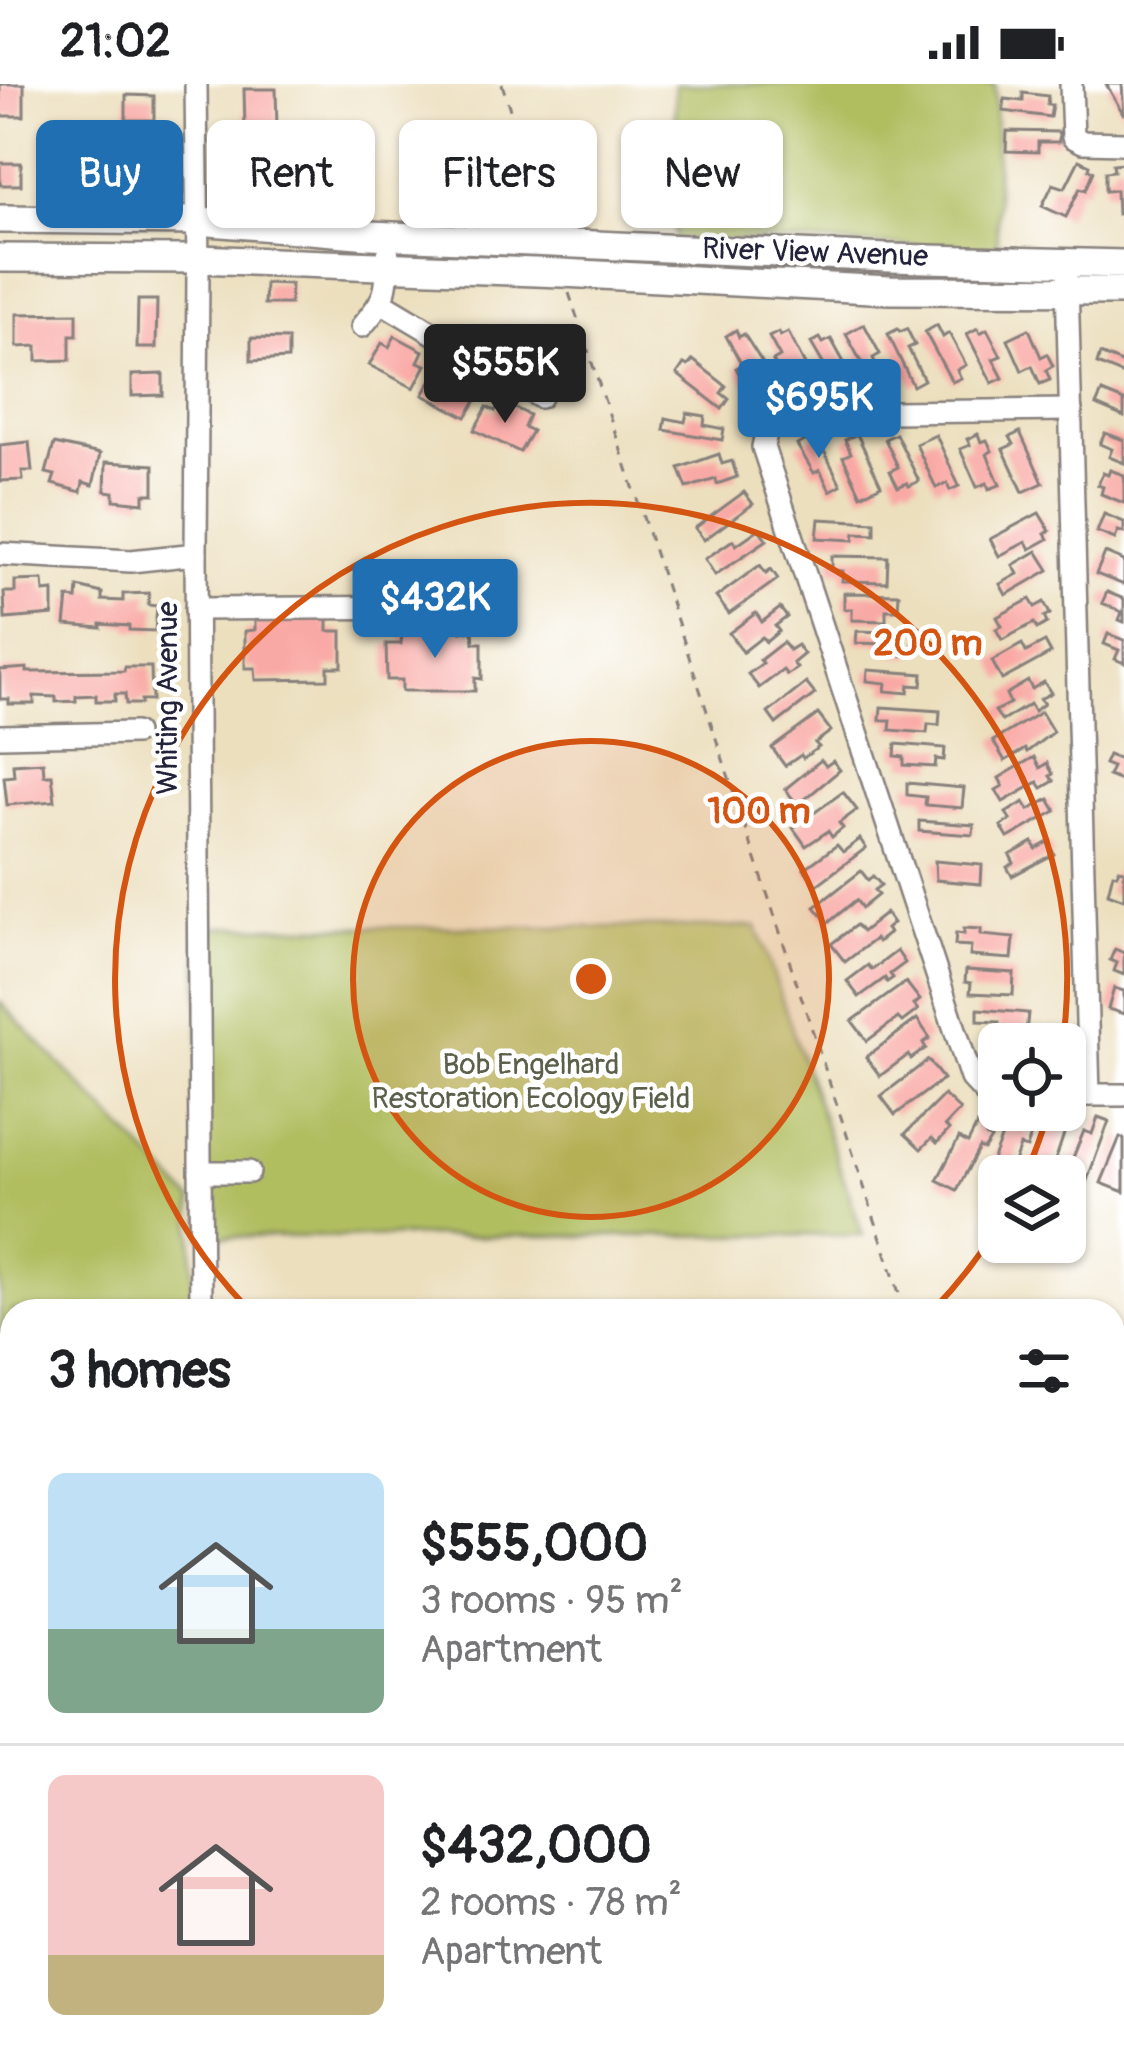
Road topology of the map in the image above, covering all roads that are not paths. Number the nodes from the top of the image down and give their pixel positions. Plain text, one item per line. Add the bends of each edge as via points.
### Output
1 (196, 84) edge
2 (1071, 84) edge
3 (1124, 143) edge
4 (0, 219) edge
5 (197, 221) junction
6 (389, 236) junction
7 (0, 258) edge
8 (198, 259) junction
9 (1065, 262) junction
10 (1124, 264) edge
11 (388, 265) junction
12 (1068, 291) junction
13 (1124, 291) edge
14 (382, 303) junction
15 (362, 326) dead end
16 (541, 398) dead end
17 (1071, 410) junction
18 (0, 554) edge
19 (196, 554) junction
20 (431, 608) dead end
21 (196, 609) junction
22 (135, 733) dead end
23 (0, 736) edge
24 (978, 1085) edge
25 (1086, 1094) edge
26 (1089, 1094) junction
27 (1124, 1095) edge
28 (200, 1172) junction
29 (249, 1172) dead end
30 (201, 1299) edge

1 - 5 street, Whiting Avenue
2 - 3 street via 1073,136
4 - 5 main road, River View Avenue
5 - 6 main road, River View Avenue
5 - 8 street, Whiting Avenue
6 - 9 main road, River View Avenue
6 - 11 street
7 - 8 main road, River View Avenue
8 - 11 main road, River View Avenue
8 - 19 street, Whiting Avenue
9 - 10 main road, River View Avenue
9 - 12 street
11 - 12 main road, River View Avenue
11 - 14 street
12 - 13 main road, River View Avenue
12 - 17 street
14 - 15 street
14 - 16 street
17 - 24 street via 797,413 776,416 763,447
17 - 26 street
18 - 19 street via 131,561
19 - 21 street, Whiting Avenue
20 - 21 street
21 - 28 street, Whiting Avenue
22 - 23 street
25 - 26 street
26 - 27 street
28 - 29 street
28 - 30 street, Whiting Avenue

